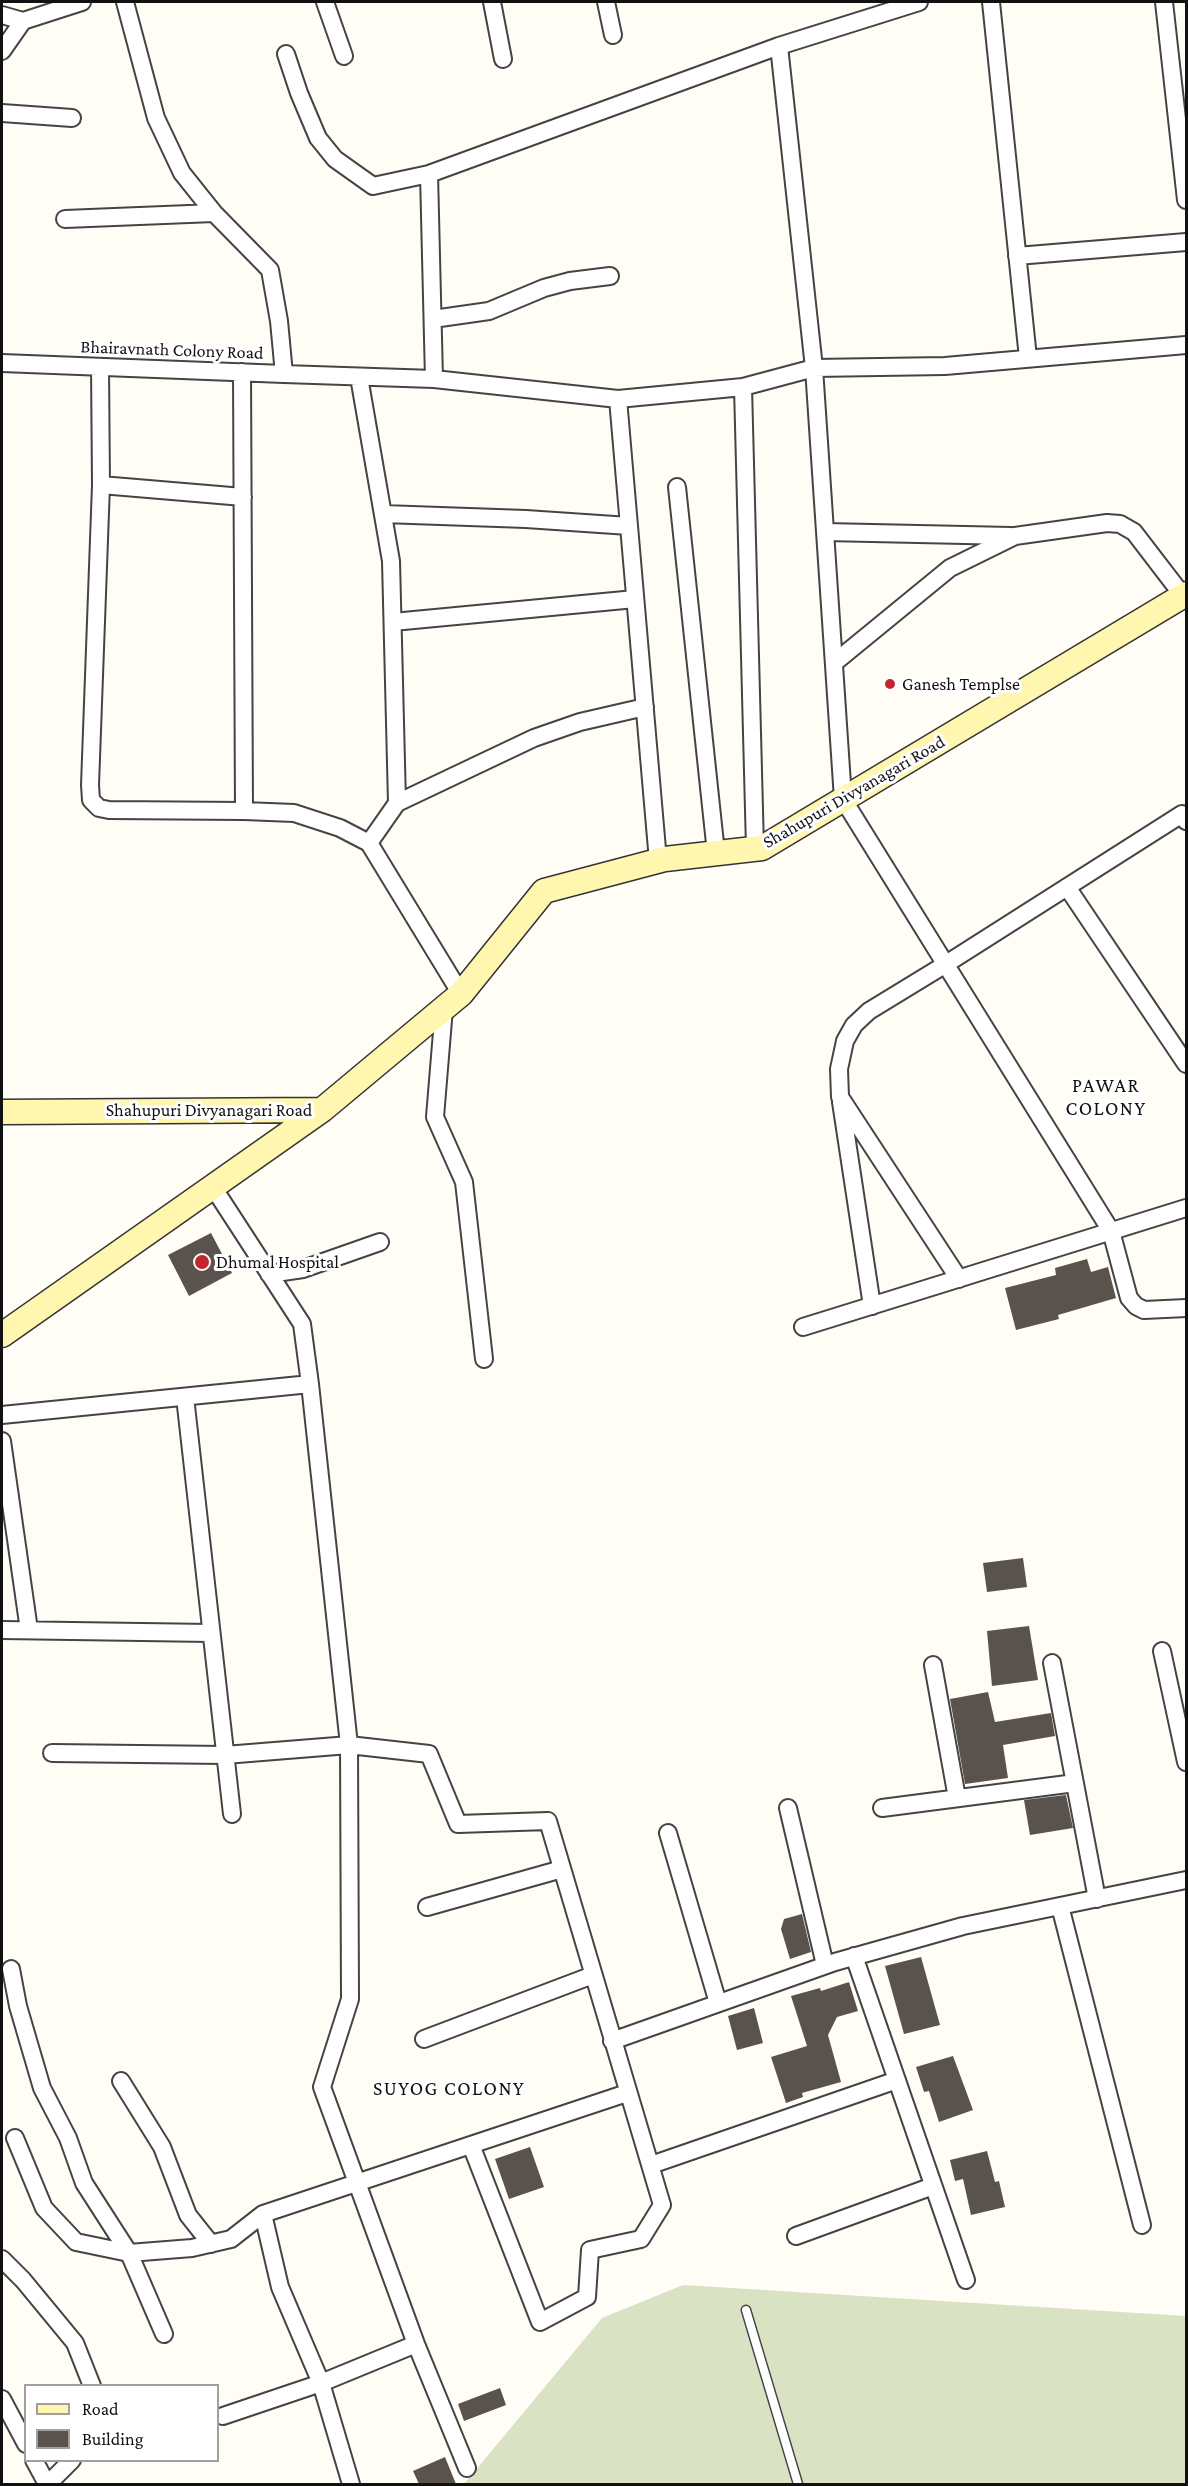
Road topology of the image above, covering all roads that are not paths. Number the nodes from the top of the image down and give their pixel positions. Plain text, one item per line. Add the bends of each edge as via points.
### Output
1 (82, 2) edge
2 (125, 2) edge
3 (325, 2) edge
4 (492, 2) edge
5 (606, 2) edge
6 (919, 2) edge
7 (991, 2) edge
8 (1164, 2) edge
9 (2, 15) edge
10 (22, 21) junction
11 (613, 35) dead end
12 (779, 46) junction
13 (2, 51) edge
14 (286, 54) dead end
15 (344, 56) dead end
16 (503, 59) dead end
17 (1181, 101) edge
18 (2, 113) edge
19 (72, 118) dead end
20 (429, 174) junction
21 (1186, 200) edge
22 (214, 213) junction
23 (65, 219) dead end
24 (1186, 242) edge
25 (1017, 256) junction
26 (610, 276) dead end
27 (433, 319) junction
28 (1186, 345) edge
29 (1028, 358) junction
30 (2, 363) edge
31 (100, 367) junction
32 (814, 368) junction
33 (242, 372) junction
34 (284, 374) junction
35 (359, 377) junction
36 (434, 380) junction
37 (742, 387) junction
38 (618, 399) junction
39 (101, 485) junction
40 (677, 487) dead end
41 (243, 497) junction
42 (383, 514) junction
43 (629, 526) junction
44 (825, 532) junction
45 (1015, 536) junction
46 (1185, 595) edge
47 (635, 599) junction
48 (393, 622) junction
49 (834, 663) junction
50 (645, 707) junction
51 (843, 799) junction
52 (397, 803) junction
53 (244, 810) junction
54 (1186, 821) edge
55 (369, 843) junction
56 (755, 848) junction
57 (716, 853) junction
58 (658, 861) junction
59 (1067, 887) junction
60 (946, 964) junction
61 (453, 1001) junction
62 (1186, 1064) edge
63 (840, 1097) junction
64 (322, 1110) junction
65 (2, 1112) edge
66 (213, 1187) junction
67 (1186, 1208) edge
68 (1111, 1232) junction
69 (380, 1242) dead end
70 (269, 1274) junction
71 (959, 1279) junction
72 (872, 1306) junction
73 (1186, 1308) edge
74 (803, 1327) dead end
75 (2, 1335) edge
76 (484, 1359) dead end
77 (310, 1384) junction
78 (185, 1397) junction
79 (2, 1415) edge
80 (2, 1441) edge
81 (2, 1630) edge
82 (29, 1630) junction
83 (211, 1633) junction
84 (1162, 1651) dead end
85 (1052, 1662) dead end
86 (933, 1665) dead end
87 (349, 1745) junction
88 (52, 1753) dead end
89 (225, 1755) junction
90 (1186, 1762) edge
91 (1075, 1783) junction
92 (957, 1798) junction
93 (882, 1808) dead end
94 (788, 1809) dead end
95 (232, 1814) dead end
96 (668, 1833) dead end
97 (562, 1869) junction
98 (1186, 1880) edge
99 (1097, 1899) junction
100 (1060, 1906) junction
101 (427, 1907) dead end
102 (854, 1956) junction
103 (825, 1965) junction
104 (11, 1969) dead end
105 (593, 1975) junction
106 (718, 2003) junction
107 (424, 2039) dead end
108 (612, 2041) junction
109 (897, 2080) junction
110 (121, 2082) dead end
111 (627, 2093) junction
112 (15, 2138) dead end
113 (471, 2145) junction
114 (651, 2165) junction
115 (357, 2182) junction
116 (933, 2186) junction
117 (263, 2214) junction
118 (1142, 2225) dead end
119 (796, 2236) dead end
120 (211, 2244) junction
121 (129, 2253) junction
122 (2, 2259) edge
123 (966, 2280) dead end
124 (746, 2310) dead end
125 (164, 2334) dead end
126 (416, 2344) junction
127 (321, 2383) junction
128 (92, 2384) edge
129 (2, 2399) edge
130 (223, 2416) dead end
131 (24, 2440) edge
132 (35, 2462) edge
133 (70, 2462) edge
134 (467, 2468) dead end
135 (47, 2484) edge
136 (351, 2484) edge
137 (798, 2484) edge

1 - 10 street
2 - 22 street, Bhairavnath Colony Road via 156,118 182,173
3 - 15 street
4 - 16 street
5 - 11 street
6 - 12 street
7 - 25 street
8 - 17 street
9 - 10 street
10 - 13 street
12 - 20 street
12 - 32 street
14 - 20 street via 318,138 335,159 373,186
17 - 21 street
18 - 19 street
20 - 27 street
22 - 23 street
22 - 34 street, Bhairavnath Colony Road via 270,270
24 - 25 street
25 - 29 street
26 - 27 street via 544,288 489,311
27 - 36 street
28 - 29 street
29 - 32 street via 945,366
30 - 31 street, Bhairavnath Colony Road
31 - 33 street, Bhairavnath Colony Road
31 - 39 street
32 - 37 street
32 - 44 street
33 - 34 street, Bhairavnath Colony Road
33 - 41 street
34 - 35 street
35 - 36 street
35 - 42 street
36 - 38 street
37 - 38 street
37 - 56 street
38 - 43 street
39 - 41 street
39 - 53 street via 91,800 99,808 109,810
40 - 57 street
41 - 53 street
42 - 43 street
42 - 48 street via 391,561
43 - 47 street
44 - 45 street
44 - 49 street
45 - 46 street via 1120,524 1134,531
45 - 49 street via 950,568
46 - 51 main road, Shahupuri Divyanagari Road
47 - 48 street
47 - 50 street
48 - 52 street
49 - 51 street
50 - 52 street via 580,722 534,738
50 - 58 street
51 - 56 main road, Shahupuri Divyanagari Road via 762,848
51 - 60 street
52 - 55 street
53 - 55 street via 294,813 340,828
54 - 59 street via 1182,814
55 - 61 street
56 - 57 main road, Shahupuri Divyanagari Road
57 - 58 main road, Shahupuri Divyanagari Road
58 - 61 main road, Shahupuri Divyanagari Road via 544,891
59 - 60 street
59 - 62 street
60 - 63 street via 854,1024 841,1060
60 - 68 street
61 - 64 main road, Shahupuri Divyanagari Road
61 - 76 street via 435,1117 464,1182
63 - 71 street
63 - 72 street
64 - 65 main road, Shahupuri Divyanagari Road
64 - 66 main road
66 - 70 street
66 - 75 main road
67 - 68 street
68 - 71 street
68 - 73 street via 1129,1298 1136,1306 1144,1310
69 - 70 street via 303,1269
70 - 77 street via 302,1324
71 - 72 street
72 - 74 street
77 - 78 street
77 - 87 street
78 - 79 street
78 - 83 street
80 - 82 street
81 - 82 street
82 - 83 street
83 - 89 street
84 - 90 street
85 - 91 street
86 - 92 street
87 - 89 street
87 - 97 street via 429,1754 458,1824 548,1821
87 - 115 street via 350,1999 322,2087
88 - 89 street
89 - 95 street
91 - 92 street
91 - 99 street
92 - 93 street
94 - 103 street
96 - 106 street
97 - 101 street
97 - 105 street
98 - 99 street
99 - 100 street
100 - 102 street via 963,1926
100 - 118 street
102 - 103 street
102 - 109 street
103 - 106 street
104 - 121 street via 42,2088 68,2138 84,2183
105 - 107 street
105 - 108 street
106 - 108 street
108 - 111 street
109 - 114 street
109 - 116 street
110 - 120 street via 162,2147 188,2215
111 - 113 street
111 - 114 street
112 - 121 street via 44,2208 76,2242
113 - 114 street via 540,2322 587,2297 590,2250 641,2239 662,2205
113 - 115 street
115 - 117 street
115 - 126 street
116 - 119 street
116 - 123 street
117 - 120 street via 231,2239
117 - 127 street via 280,2287
120 - 121 street
121 - 125 street
122 - 128 street via 75,2343
124 - 137 lane
126 - 127 street
126 - 134 street
127 - 130 street
127 - 136 street
129 - 131 street
132 - 135 street
133 - 135 street

